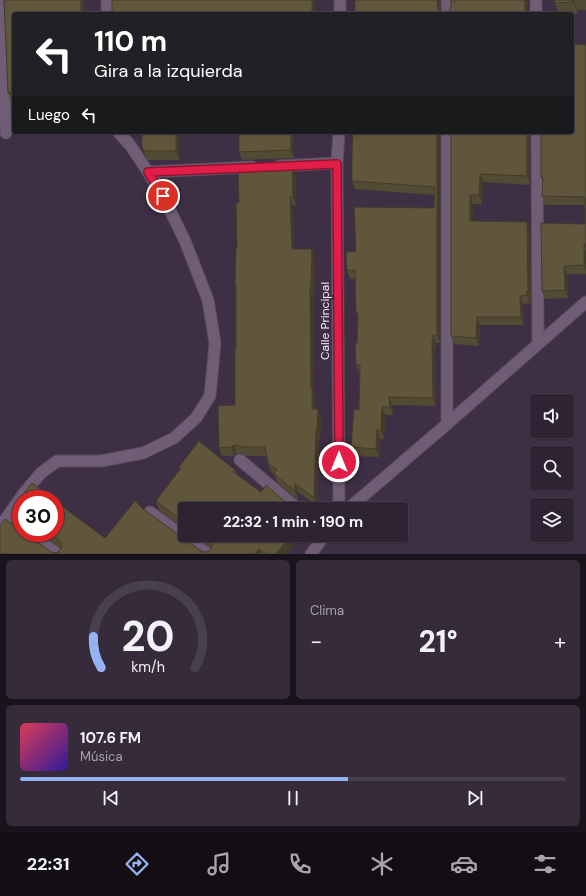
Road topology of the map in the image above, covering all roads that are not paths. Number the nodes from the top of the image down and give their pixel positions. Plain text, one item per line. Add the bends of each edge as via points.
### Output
1 (107, 0) edge
2 (340, 0) edge
3 (447, 0) edge
4 (536, 0) edge
5 (0, 1) edge
6 (107, 12) edge
7 (340, 12) edge
8 (447, 12) edge
9 (536, 12) edge
10 (6, 133) dead end
11 (120, 134) edge
12 (339, 134) edge
13 (447, 134) edge
14 (537, 134) edge
15 (337, 164) junction
16 (148, 172) junction
17 (586, 302) edge
18 (538, 344) junction
19 (447, 424) junction
20 (240, 460) dead end
21 (290, 502) edge
22 (339, 502) edge
23 (356, 502) edge
24 (150, 512) edge
25 (7, 518) junction
26 (12, 522) edge
27 (0, 527) edge
28 (41, 542) edge
29 (320, 542) edge
30 (58, 554) edge
31 (208, 554) edge
32 (311, 554) edge

1 - 6 street
2 - 7 street
3 - 8 street
4 - 9 street
5 - 10 street
11 - 16 street via 130,144
12 - 15 street, Calle Principal
13 - 19 street
14 - 18 street
15 - 16 street
15 - 22 street, Calle Principal
16 - 25 street via 185,241 208,300 215,343 210,396 196,418 174,438 143,453 101,461 57,461 24,493
17 - 18 street
18 - 19 street
19 - 23 street
20 - 21 street
24 - 31 street
25 - 26 street
25 - 27 street
28 - 30 street
29 - 32 street

